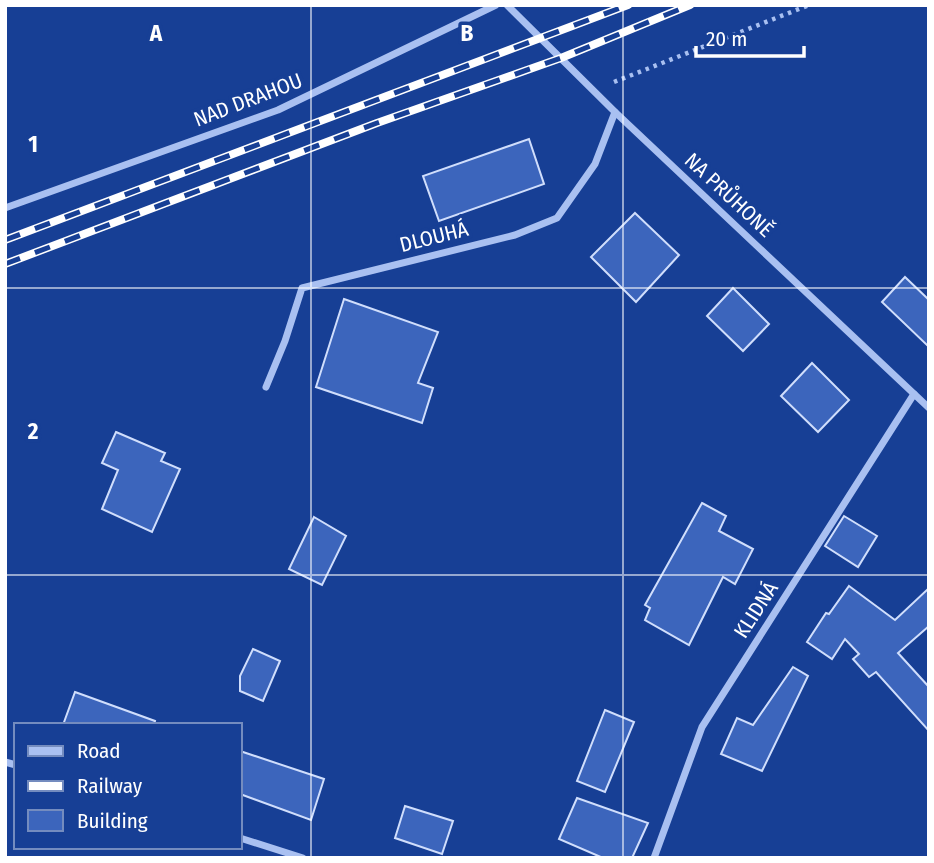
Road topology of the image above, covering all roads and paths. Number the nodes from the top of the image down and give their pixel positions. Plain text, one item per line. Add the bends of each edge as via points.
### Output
1 (495, 5) edge
2 (507, 5) edge
3 (809, 5) edge
4 (593, 90) junction
5 (615, 112) junction
6 (5, 208) edge
7 (265, 387) dead end
8 (914, 394) junction
9 (929, 408) edge
10 (242, 839) edge
11 (303, 858) edge
12 (654, 858) edge

1 - 6 street, NAD DRAHOU via 278,110
2 - 4 street, NA PRŮHONĚ
3 - 4 path
4 - 5 street, NA PRŮHONĚ
5 - 7 street, DLOUHÁ via 595,164 557,218 515,234 302,288
5 - 8 street, NA PRŮHONĚ
8 - 9 street, NA PRŮHONĚ
8 - 12 street, KLIDNÁ via 702,727
10 - 11 street

